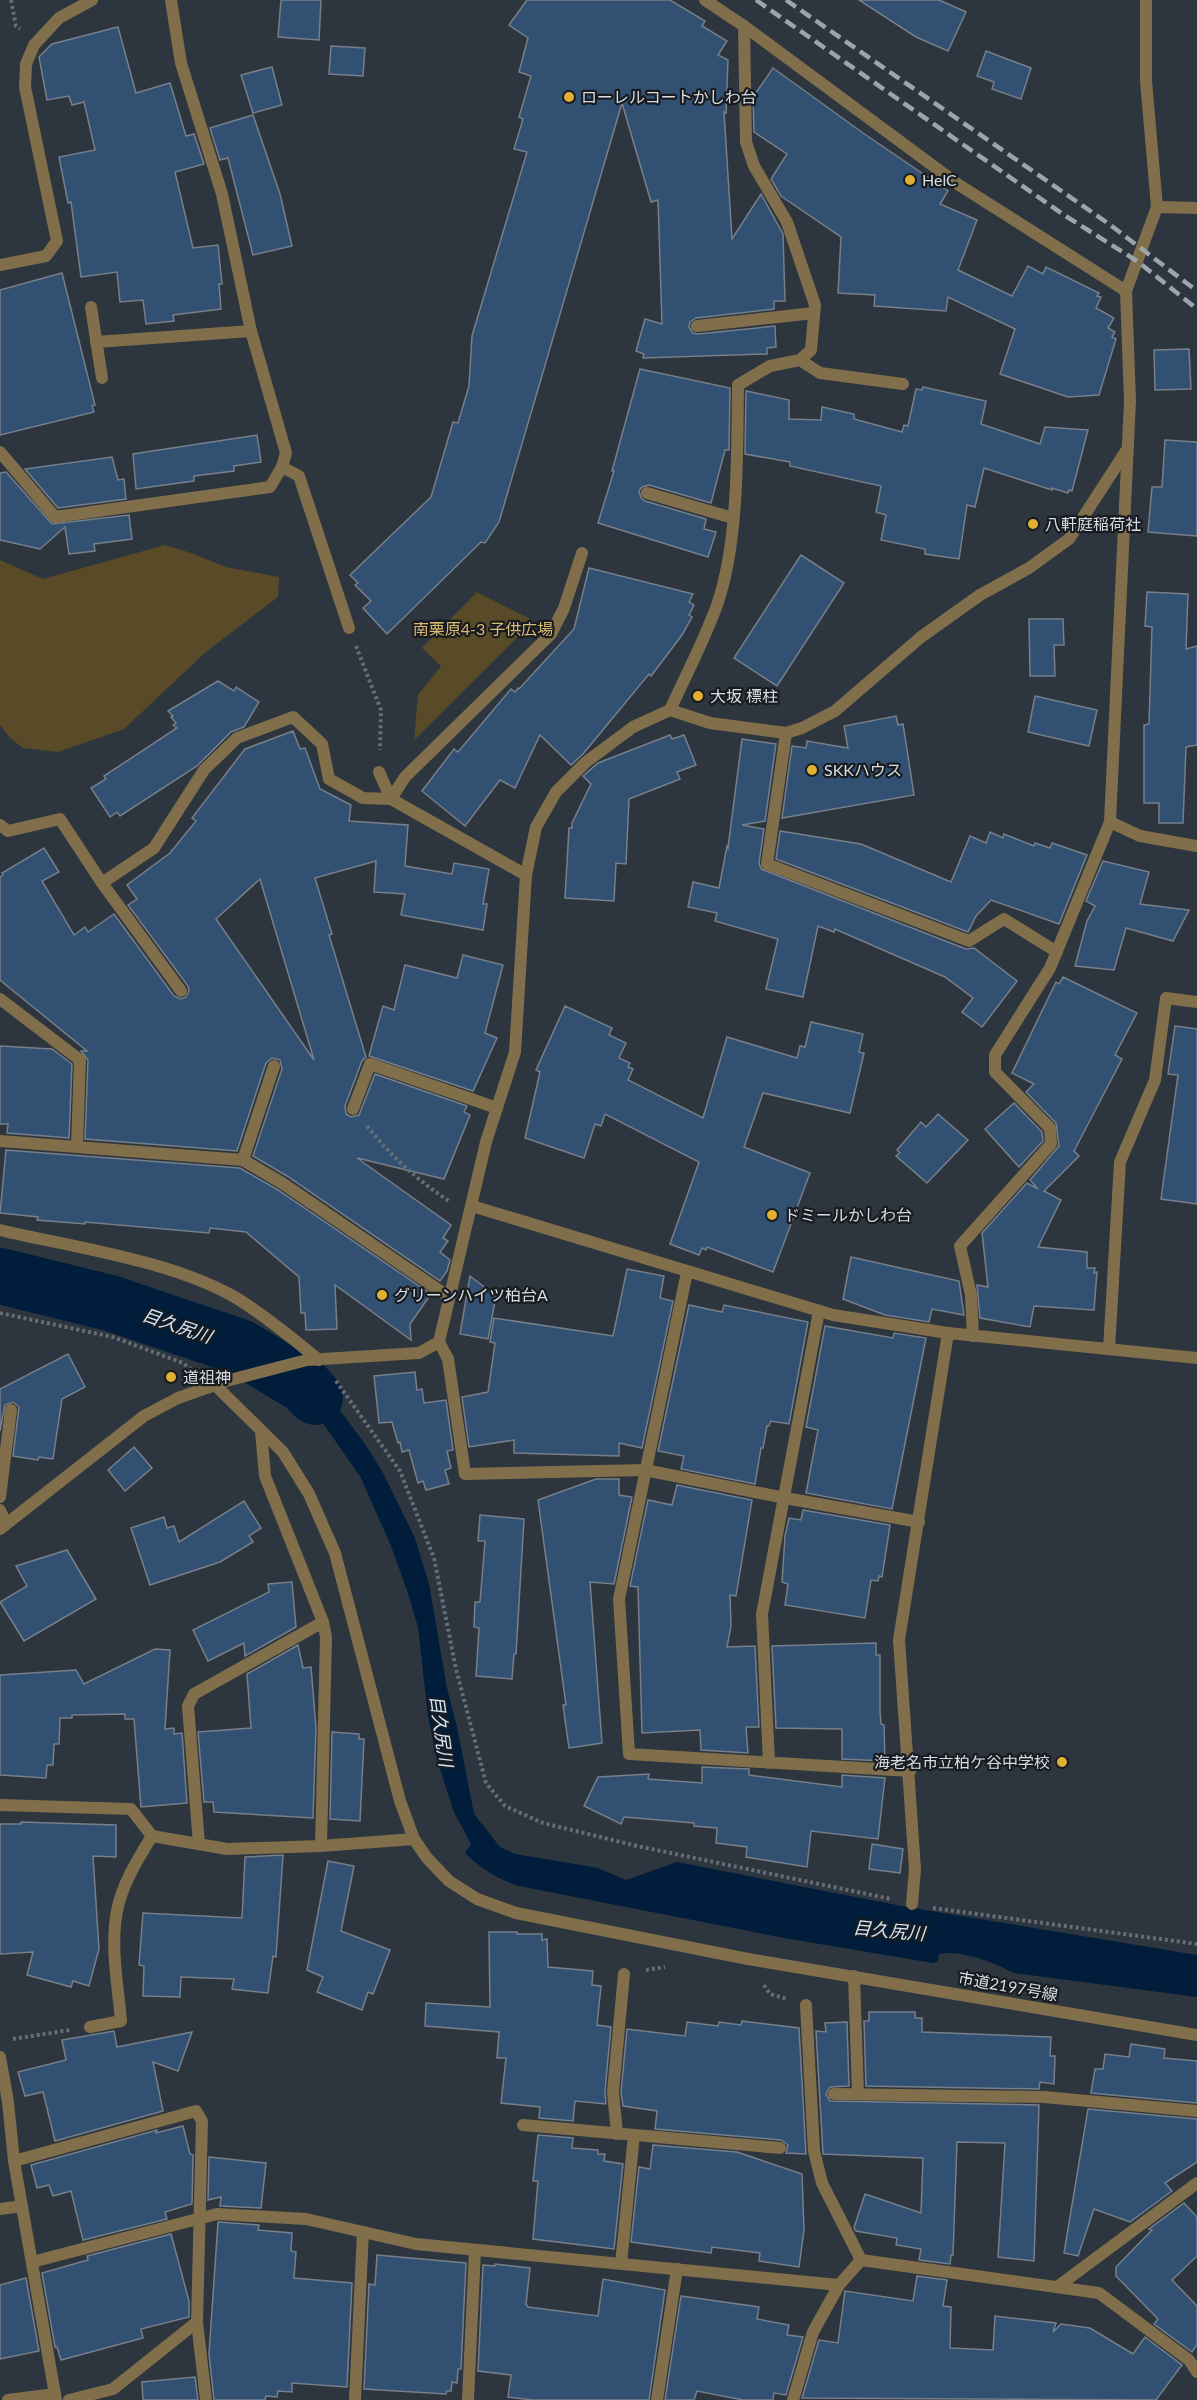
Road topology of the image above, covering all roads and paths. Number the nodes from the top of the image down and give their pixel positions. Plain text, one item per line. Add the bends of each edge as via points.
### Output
1 (11, 0) edge
2 (171, 0) edge
3 (705, 0) edge
4 (1146, 0) edge
5 (85, 2) edge
6 (744, 26) junction
7 (22, 31) dead end
8 (1157, 207) junction
9 (1197, 208) edge
10 (0, 265) edge
11 (1126, 291) junction
12 (91, 307) dead end
13 (814, 313) junction
14 (697, 326) dead end
15 (251, 331) junction
16 (96, 342) junction
17 (800, 360) junction
18 (102, 378) dead end
19 (903, 384) dead end
20 (1126, 451) junction
21 (0, 452) edge
22 (282, 467) junction
23 (647, 493) dead end
24 (733, 518) junction
25 (582, 554) dead end
26 (349, 628) joint
27 (670, 710) junction
28 (786, 733) junction
29 (380, 772) joint
30 (391, 800) junction
31 (1110, 822) junction
32 (0, 825) edge
33 (1197, 846) edge
34 (526, 875) junction
35 (102, 883) junction
36 (1057, 952) junction
37 (181, 992) dead end
38 (0, 999) edge
39 (1197, 1002) edge
40 (274, 1066) dead end
41 (497, 1108) junction
42 (353, 1109) joint
43 (0, 1141) edge
44 (77, 1146) junction
45 (243, 1160) junction
46 (472, 1206) junction
47 (0, 1230) edge
48 (687, 1272) junction
49 (449, 1297) junction
50 (819, 1311) junction
51 (0, 1313) edge
52 (948, 1333) junction
53 (973, 1336) junction
54 (439, 1342) junction
55 (1109, 1349) junction
56 (1197, 1358) edge
57 (313, 1360) junction
58 (221, 1383) junction
59 (11, 1410) dead end
60 (261, 1431) junction
61 (645, 1470) junction
62 (0, 1497) edge
63 (785, 1498) junction
64 (0, 1510) edge
65 (919, 1522) junction
66 (3, 1526) edge
67 (323, 1622) junction
68 (769, 1763) junction
69 (910, 1771) junction
70 (0, 1805) edge
71 (152, 1836) junction
72 (414, 1839) junction
73 (200, 1844) junction
74 (321, 1846) junction
75 (912, 1904) dead end
76 (624, 1974) dead end
77 (854, 1976) junction
78 (806, 2005) dead end
79 (90, 2027) dead end
80 (61, 2031) dead end
81 (1197, 2035) edge
82 (10, 2039) dead end
83 (0, 2057) edge
84 (834, 2094) dead end
85 (858, 2094) junction
86 (1197, 2111) edge
87 (523, 2126) dead end
88 (617, 2134) junction
89 (634, 2135) junction
90 (780, 2148) dead end
91 (14, 2161) junction
92 (1197, 2183) edge
93 (22, 2206) junction
94 (0, 2209) edge
95 (201, 2219) junction
96 (363, 2232) junction
97 (475, 2250) junction
98 (861, 2260) junction
99 (32, 2262) junction
100 (621, 2264) junction
101 (677, 2269) junction
102 (839, 2285) junction
103 (1057, 2287) junction
104 (197, 2322) junction
105 (1197, 2372) edge
106 (56, 2397) edge
107 (8, 2400) edge
108 (69, 2400) edge
109 (206, 2400) edge
110 (355, 2400) edge
111 (468, 2400) edge
112 (657, 2400) edge
113 (794, 2400) edge

1 - 7 path via 16,26
2 - 15 street via 181,63 222,194
3 - 6 street
4 - 8 street via 1146,81
5 - 10 street via 59,18 34,45 26,64 25,87 57,241 46,256
6 - 11 street via 959,185
6 - 13 street via 746,142 754,165 787,222 815,305
8 - 9 street
8 - 11 street
11 - 20 street via 1130,401
12 - 16 street
13 - 14 street
13 - 17 street via 811,350
15 - 16 street
15 - 22 street via 286,453
16 - 18 street
17 - 19 street via 820,373
17 - 24 street via 770,366 738,385
20 - 28 street via 1069,539 921,637 835,711
20 - 31 street
21 - 22 street via 55,517 270,487
22 - 26 street via 299,476
23 - 24 street
24 - 27 street via 717,604
25 - 30 street via 551,634 405,777
26 - 29 path via 381,710
27 - 28 street via 710,723
27 - 34 street via 633,726 586,762 556,792 536,827
28 - 36 street via 767,864 969,941 1004,919
29 - 30 street
30 - 34 street
30 - 35 street via 363,798 329,779 322,744 293,717 237,738 204,770 154,848
31 - 33 street via 1140,836
31 - 36 street
32 - 35 street via 8,831 60,819
34 - 41 street via 515,1052
35 - 37 street
36 - 53 street via 995,1055 995,1072 1050,1128 1051,1144 960,1246 971,1294
38 - 44 street via 80,1060
39 - 55 street via 1166,998 1155,1080 1120,1162
40 - 45 street
41 - 42 street via 370,1064
41 - 46 street
42 - 46 path via 389,1154 427,1186 454,1204
43 - 44 street
44 - 45 street
45 - 49 street
46 - 48 street
46 - 49 street
47 - 57 street via 137,1262 208,1286 277,1326
48 - 50 street
48 - 61 street
49 - 54 street
50 - 52 street
50 - 63 street
51 - 58 path via 112,1337 183,1363
52 - 53 street
52 - 65 street
53 - 55 street
54 - 57 street via 419,1353
54 - 61 street via 448,1359 465,1474
55 - 56 street
57 - 58 street
58 - 60 street, 市道2197号線
58 - 66 street via 178,1398 144,1416
59 - 62 street
60 - 67 street via 265,1476
60 - 72 street, 市道2197号線 via 283,1452 309,1494 335,1553 400,1801
61 - 63 street
61 - 68 street via 619,1599 629,1754
63 - 65 street
63 - 68 street via 762,1614
64 - 66 street
65 - 69 street via 899,1640
67 - 73 street via 194,1694 188,1706
67 - 74 street via 326,1637
68 - 69 street
69 - 75 street via 915,1869
70 - 71 street via 131,1809
71 - 73 street
71 - 79 street via 129,1876 118,1909 114,1942 121,2021
72 - 74 street
72 - 77 street, 市道2197号線 via 449,1881 477,1899 516,1913
73 - 74 street via 227,1849
76 - 88 street via 614,2092
77 - 81 street, 市道2197号線
77 - 85 street
78 - 98 street via 814,2151 822,2183
80 - 82 path
83 - 91 street
84 - 85 street
85 - 86 street via 1044,2097
87 - 88 street
88 - 89 street
89 - 90 street
89 - 100 street
91 - 93 street
91 - 95 street via 196,2111 202,2121
92 - 103 street
93 - 94 street
93 - 99 street
95 - 96 street via 217,2214 306,2219
95 - 99 street
95 - 104 street
96 - 97 street via 416,2244
96 - 110 street
97 - 100 street
97 - 111 street
98 - 102 street
98 - 103 street
99 - 106 street
100 - 101 street
101 - 102 street
101 - 112 street
102 - 113 street via 813,2332
103 - 105 street via 1099,2294 1189,2360
104 - 108 street via 112,2389
104 - 109 street
106 - 107 street

